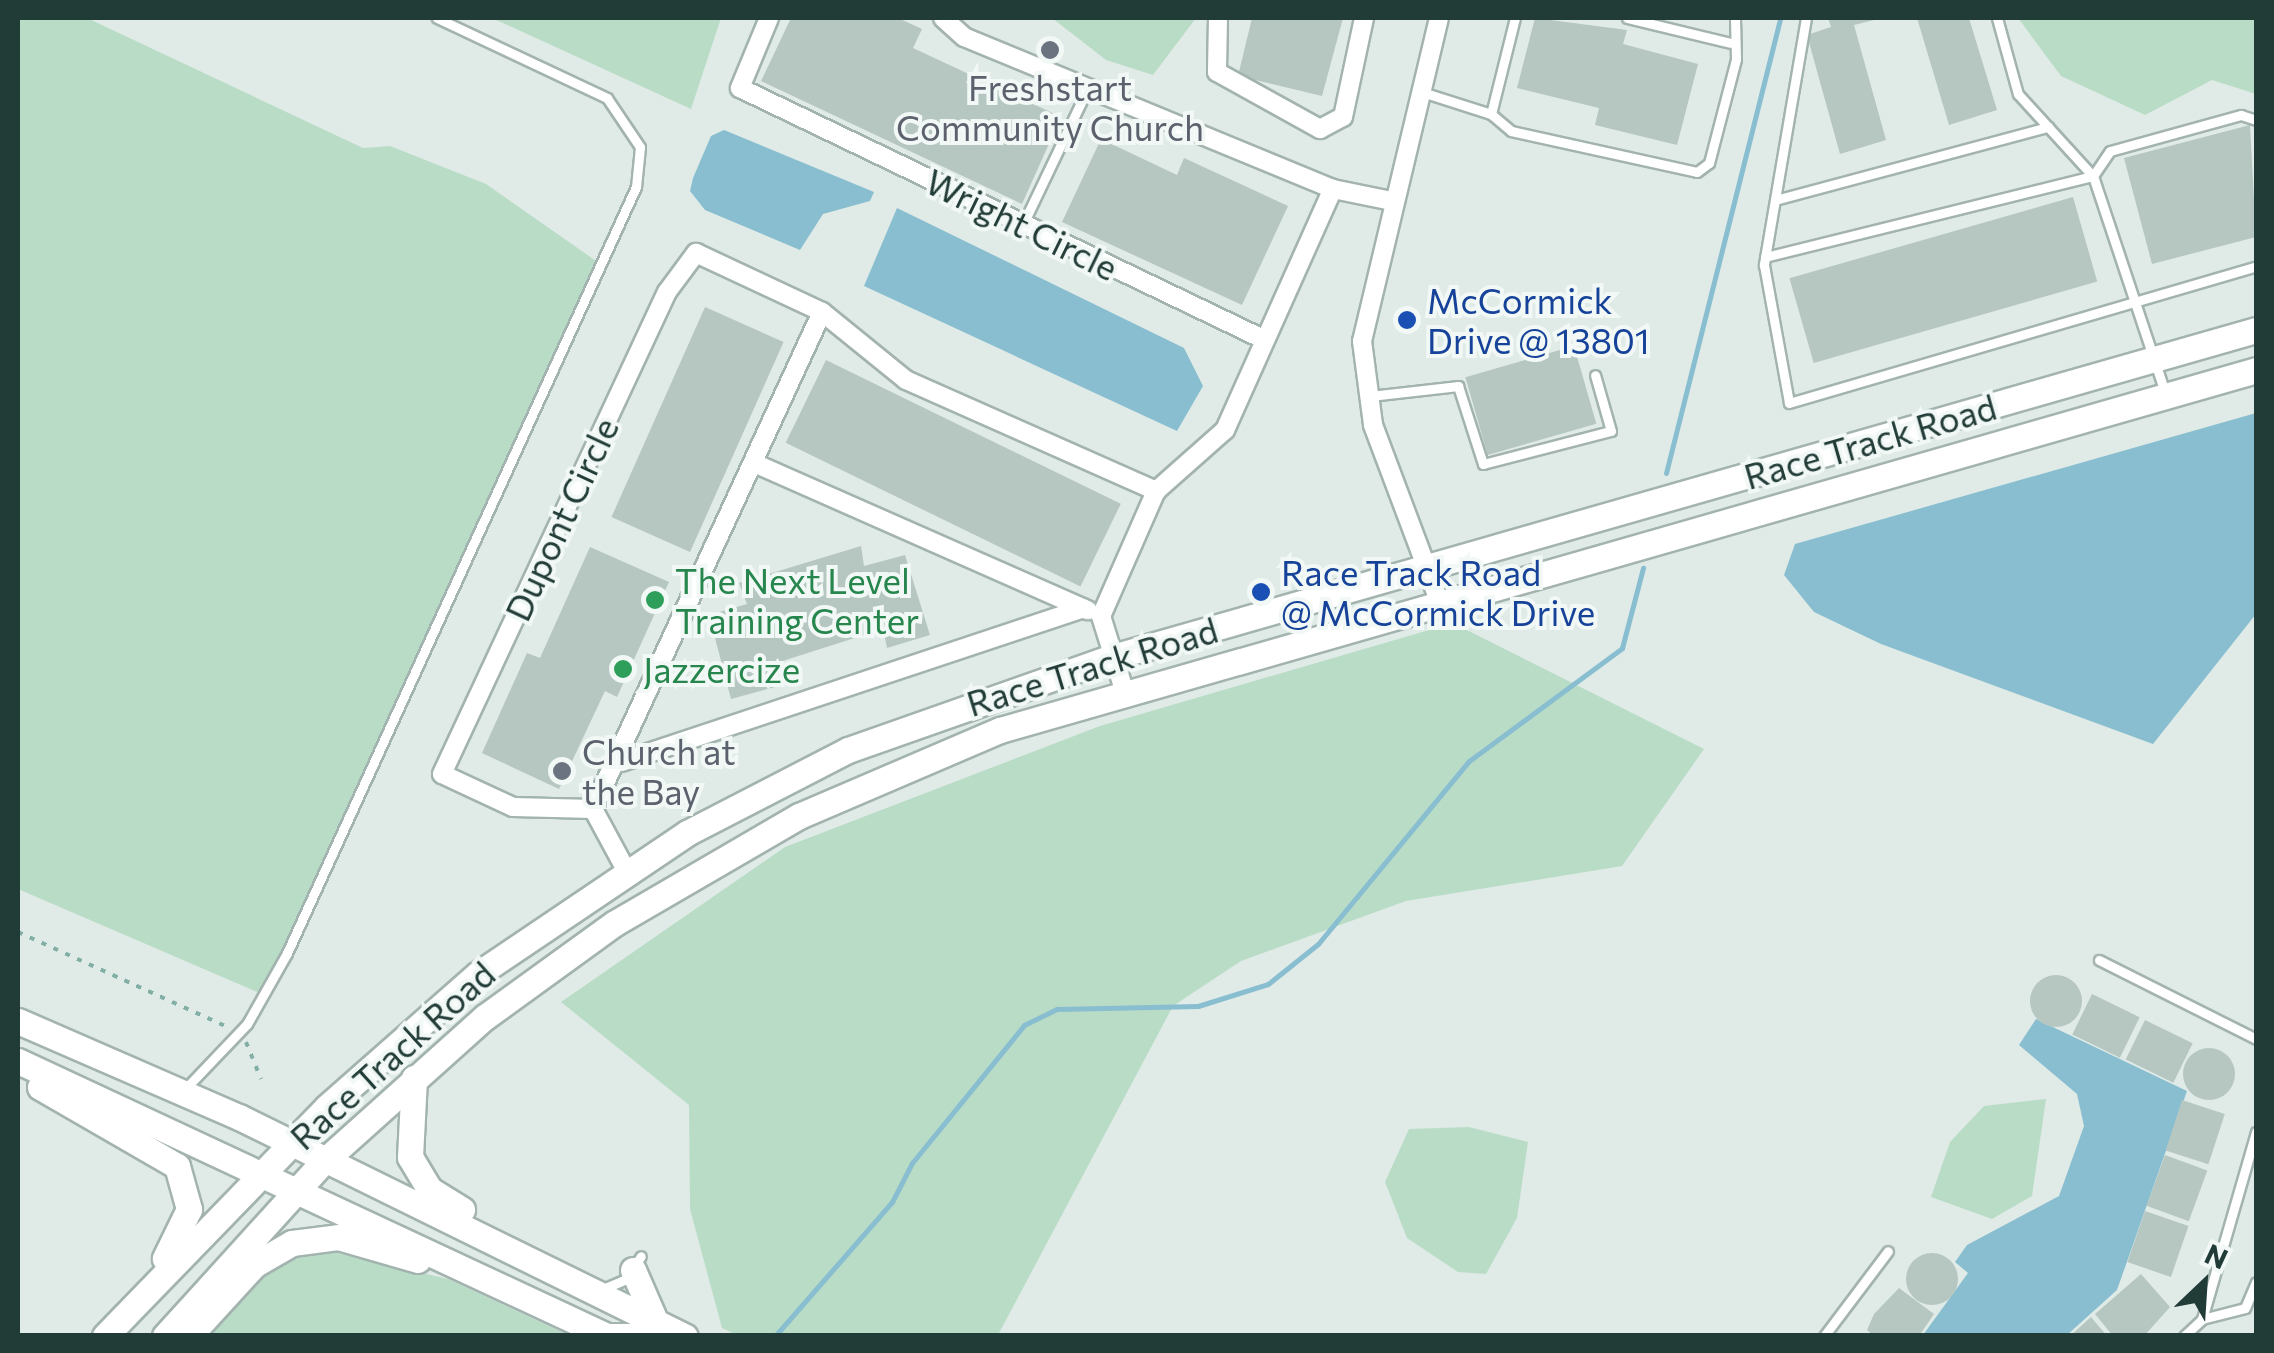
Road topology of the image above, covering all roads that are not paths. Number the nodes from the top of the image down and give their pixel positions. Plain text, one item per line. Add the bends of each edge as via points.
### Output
1 (437, 18) edge
2 (769, 18) edge
3 (943, 18) edge
4 (1218, 18) edge
5 (1364, 18) edge
6 (1440, 18) edge
7 (1515, 18) edge
8 (1627, 18) edge
9 (1735, 18) edge
10 (1806, 18) edge
11 (1996, 18) edge
12 (1730, 43) junction
13 (1088, 88) junction
14 (1420, 92) junction
15 (1491, 114) junction
16 (2256, 120) edge
17 (2048, 127) junction
18 (2093, 176) junction
19 (1332, 189) junction
20 (1775, 200) junction
21 (1392, 201) junction
22 (1023, 224) junction
23 (1765, 257) junction
24 (2256, 266) edge
25 (2129, 303) junction
26 (822, 312) junction
27 (2256, 330) edge
28 (1265, 340) junction
29 (2154, 360) junction
30 (2256, 370) edge
31 (1595, 376) dead end
32 (2167, 396) junction
33 (1368, 397) junction
34 (754, 463) junction
35 (1156, 491) junction
36 (1426, 568) junction
37 (1440, 603) junction
38 (1083, 608) junction
39 (1101, 616) junction
40 (1109, 658) junction
41 (1125, 693) junction
42 (621, 762) junction
43 (593, 809) junction
44 (626, 870) junction
45 (2099, 960) dead end
46 (18, 1021) edge
47 (2256, 1039) edge
48 (18, 1061) edge
49 (18, 1076) edge
50 (414, 1078) junction
51 (182, 1092) junction
52 (2256, 1132) edge
53 (291, 1143) junction
54 (322, 1163) junction
55 (264, 1172) junction
56 (302, 1187) junction
57 (1888, 1252) dead end
58 (446, 1263) junction
59 (637, 1263) joint
60 (2256, 1282) edge
61 (594, 1289) junction
62 (141, 1296) junction
63 (2202, 1319) junction
64 (652, 1329) edge
65 (595, 1334) edge
66 (104, 1336) edge
67 (165, 1336) edge
68 (189, 1336) edge
69 (685, 1336) edge
70 (1824, 1336) edge
71 (2184, 1336) edge

1 - 51 lane via 606,98 640,148 636,187 286,952 236,1034
2 - 22 street, Wright Circle via 740,88
3 - 13 street via 964,37
4 - 5 street via 1218,72 1320,129 1343,117
6 - 14 street
7 - 15 lane
8 - 12 lane
9 - 12 lane
10 - 20 lane
11 - 17 lane via 2018,94
12 - 15 lane via 1736,58 1709,162 1696,172 1511,132
13 - 19 street
13 - 22 lane
14 - 15 lane
14 - 21 street
16 - 18 lane via 2241,114 2110,151
17 - 18 lane
17 - 20 lane
18 - 23 lane
18 - 25 lane
19 - 21 street
19 - 28 street
20 - 23 lane
21 - 33 street via 1362,341
22 - 28 street, Wright Circle
23 - 25 lane via 1789,403
24 - 25 lane
25 - 29 lane
26 - 34 street
26 - 35 street, Dupont Circle via 906,380
26 - 43 street, Dupont Circle via 696,253 667,292 442,774 514,807
27 - 29 main road, Race Track Road
28 - 35 street via 1225,430
29 - 32 lane
29 - 36 main road, Race Track Road
30 - 32 main road, Race Track Road
31 - 33 lane via 1611,430 1484,464 1458,386
32 - 37 main road, Race Track Road
33 - 36 street
34 - 38 street
34 - 42 street
35 - 39 street
36 - 37 street
36 - 40 main road, Race Track Road
37 - 41 main road, Race Track Road
38 - 39 street
38 - 42 street
39 - 40 street
40 - 41 street
40 - 44 main road, Race Track Road via 848,750
41 - 50 main road, Race Track Road via 1000,730 727,854 571,953
42 - 43 street
43 - 44 street
44 - 53 main road, Race Track Road via 478,974
45 - 47 lane
46 - 51 main road
48 - 55 main road
49 - 62 main road via 155,1147 183,1178 187,1219
50 - 54 main road, Race Track Road
50 - 61 main road via 406,1139 429,1189
51 - 53 main road
52 - 63 lane
53 - 54 main road
53 - 55 main road, Race Track Road
54 - 56 main road, Race Track Road
54 - 61 main road
55 - 56 main road
55 - 62 main road, Race Track Road
56 - 58 main road
56 - 67 main road, Race Track Road
57 - 70 lane
58 - 65 main road
58 - 68 main road via 338,1237 292,1243 254,1265
59 - 61 lane
59 - 64 main road via 638,1297
60 - 63 lane via 2246,1308
61 - 64 main road
61 - 65 lane
62 - 66 main road, Race Track Road
63 - 71 lane
64 - 65 main road
64 - 69 main road

